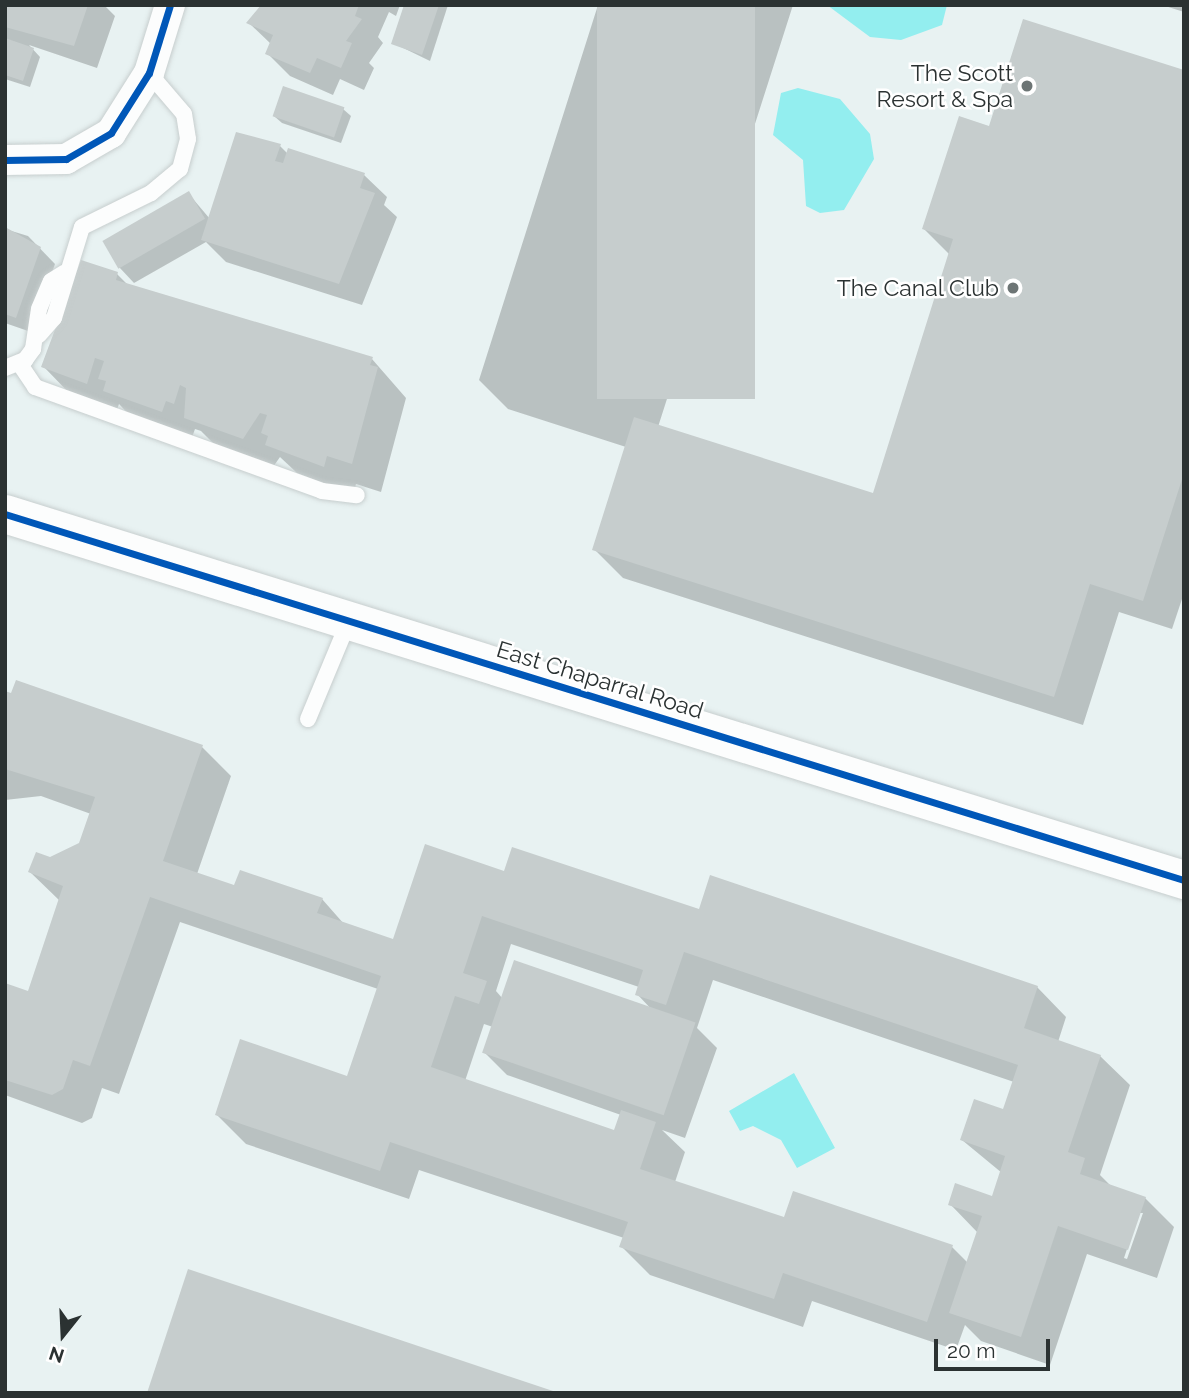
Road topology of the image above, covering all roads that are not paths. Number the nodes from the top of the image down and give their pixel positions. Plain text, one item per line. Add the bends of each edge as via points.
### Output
1 (170, 5) edge
2 (149, 73) junction
3 (5, 160) edge
4 (12, 365) edge
5 (357, 495) dead end
6 (5, 514) edge
7 (348, 623) junction
8 (308, 719) dead end
9 (1184, 880) edge

1 - 2 street
2 - 3 street via 111,132 66,159
2 - 4 lane via 184,114 188,139 180,169 151,193 82,227 64,273 51,281 40,309 39,335
4 - 5 lane via 35,387 321,491
6 - 7 main road, East Chaparral Road
7 - 8 lane
7 - 9 main road, East Chaparral Road

